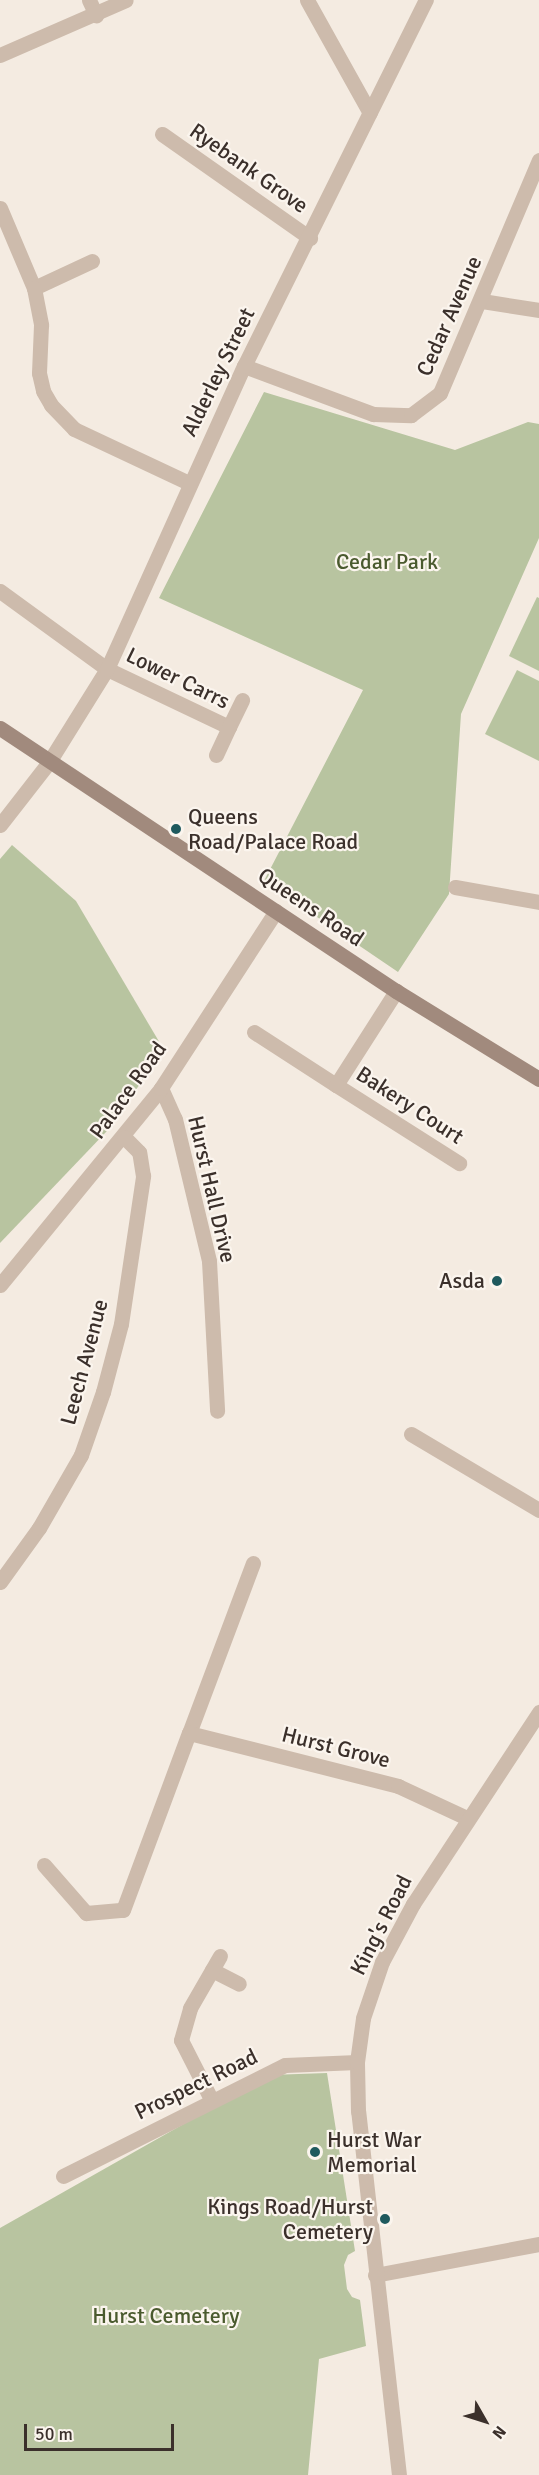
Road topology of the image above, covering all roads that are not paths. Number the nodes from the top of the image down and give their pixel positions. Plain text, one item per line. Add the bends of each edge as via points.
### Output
1 (89, 0) edge
2 (126, 0) edge
3 (307, 0) edge
4 (426, 0) edge
5 (96, 15) junction
6 (0, 55) edge
7 (370, 113) junction
8 (162, 134) dead end
9 (539, 160) edge
10 (0, 208) edge
11 (310, 238) junction
12 (92, 261) dead end
13 (34, 288) junction
14 (482, 301) junction
15 (539, 310) edge
16 (244, 366) junction
17 (189, 483) junction
18 (0, 591) edge
19 (107, 669) junction
20 (242, 700) dead end
21 (229, 727) junction
22 (0, 728) edge
23 (216, 755) dead end
24 (49, 762) junction
25 (0, 825) edge
26 (455, 887) dead end
27 (539, 902) edge
28 (276, 911) junction
29 (396, 991) junction
30 (254, 1032) dead end
31 (539, 1079) edge
32 (336, 1084) junction
33 (160, 1088) junction
34 (124, 1137) junction
35 (459, 1163) dead end
36 (0, 1285) edge
37 (217, 1411) dead end
38 (411, 1434) dead end
39 (539, 1510) edge
40 (253, 1563) dead end
41 (0, 1582) edge
42 (539, 1712) edge
43 (189, 1733) junction
44 (468, 1818) junction
45 (44, 1865) dead end
46 (220, 1956) dead end
47 (212, 1970) junction
48 (239, 1984) dead end
49 (357, 2062) junction
50 (211, 2099) junction
51 (63, 2176) dead end
52 (539, 2244) edge
53 (375, 2275) junction
54 (399, 2475) edge

1 - 5 street
2 - 5 street
3 - 7 street
4 - 7 street, Alderley Street
5 - 6 street
7 - 11 street, Alderley Street
8 - 11 street, Ryebank Grove
9 - 14 street, Cedar Avenue
10 - 13 street
11 - 16 street, Alderley Street
12 - 13 street
13 - 17 street via 41,325 39,373 51,405 74,429
14 - 15 street
14 - 16 street, Cedar Avenue via 440,393 411,416 373,414
16 - 17 street, Alderley Street
17 - 19 street, Alderley Street
18 - 19 street, Lower Carrs
19 - 21 street, Lower Carrs
19 - 24 street, Alderley Street
20 - 21 street, Lower Carrs
21 - 23 street, Lower Carrs
22 - 24 main road, Queens Road
24 - 25 street, Alderley Street
24 - 28 main road, Queens Road
26 - 27 street
28 - 29 main road, Queens Road
28 - 33 street, Palace Road
29 - 31 main road, Queens Road
29 - 32 street, Bakery Court
30 - 32 street, Bakery Court
32 - 35 street, Bakery Court
33 - 34 street, Palace Road
33 - 37 street, Hurst Hall Drive via 175,1119 209,1261
34 - 36 street, Palace Road
34 - 41 street, Leech Avenue via 139,1152 143,1176 121,1324 103,1392 81,1455 39,1528
38 - 39 street
40 - 43 street
42 - 44 street, King's Road
43 - 44 street, Hurst Grove via 398,1786
43 - 45 street via 123,1910 86,1913
44 - 49 street, King's Road via 413,1904 382,1962 363,2018
46 - 47 street
47 - 48 street
47 - 50 street via 190,2008 182,2040 185,2054
49 - 50 street, Prospect Road via 285,2065
49 - 53 street, King's Road via 358,2111
50 - 51 street, Prospect Road
52 - 53 street
53 - 54 street, King's Road

